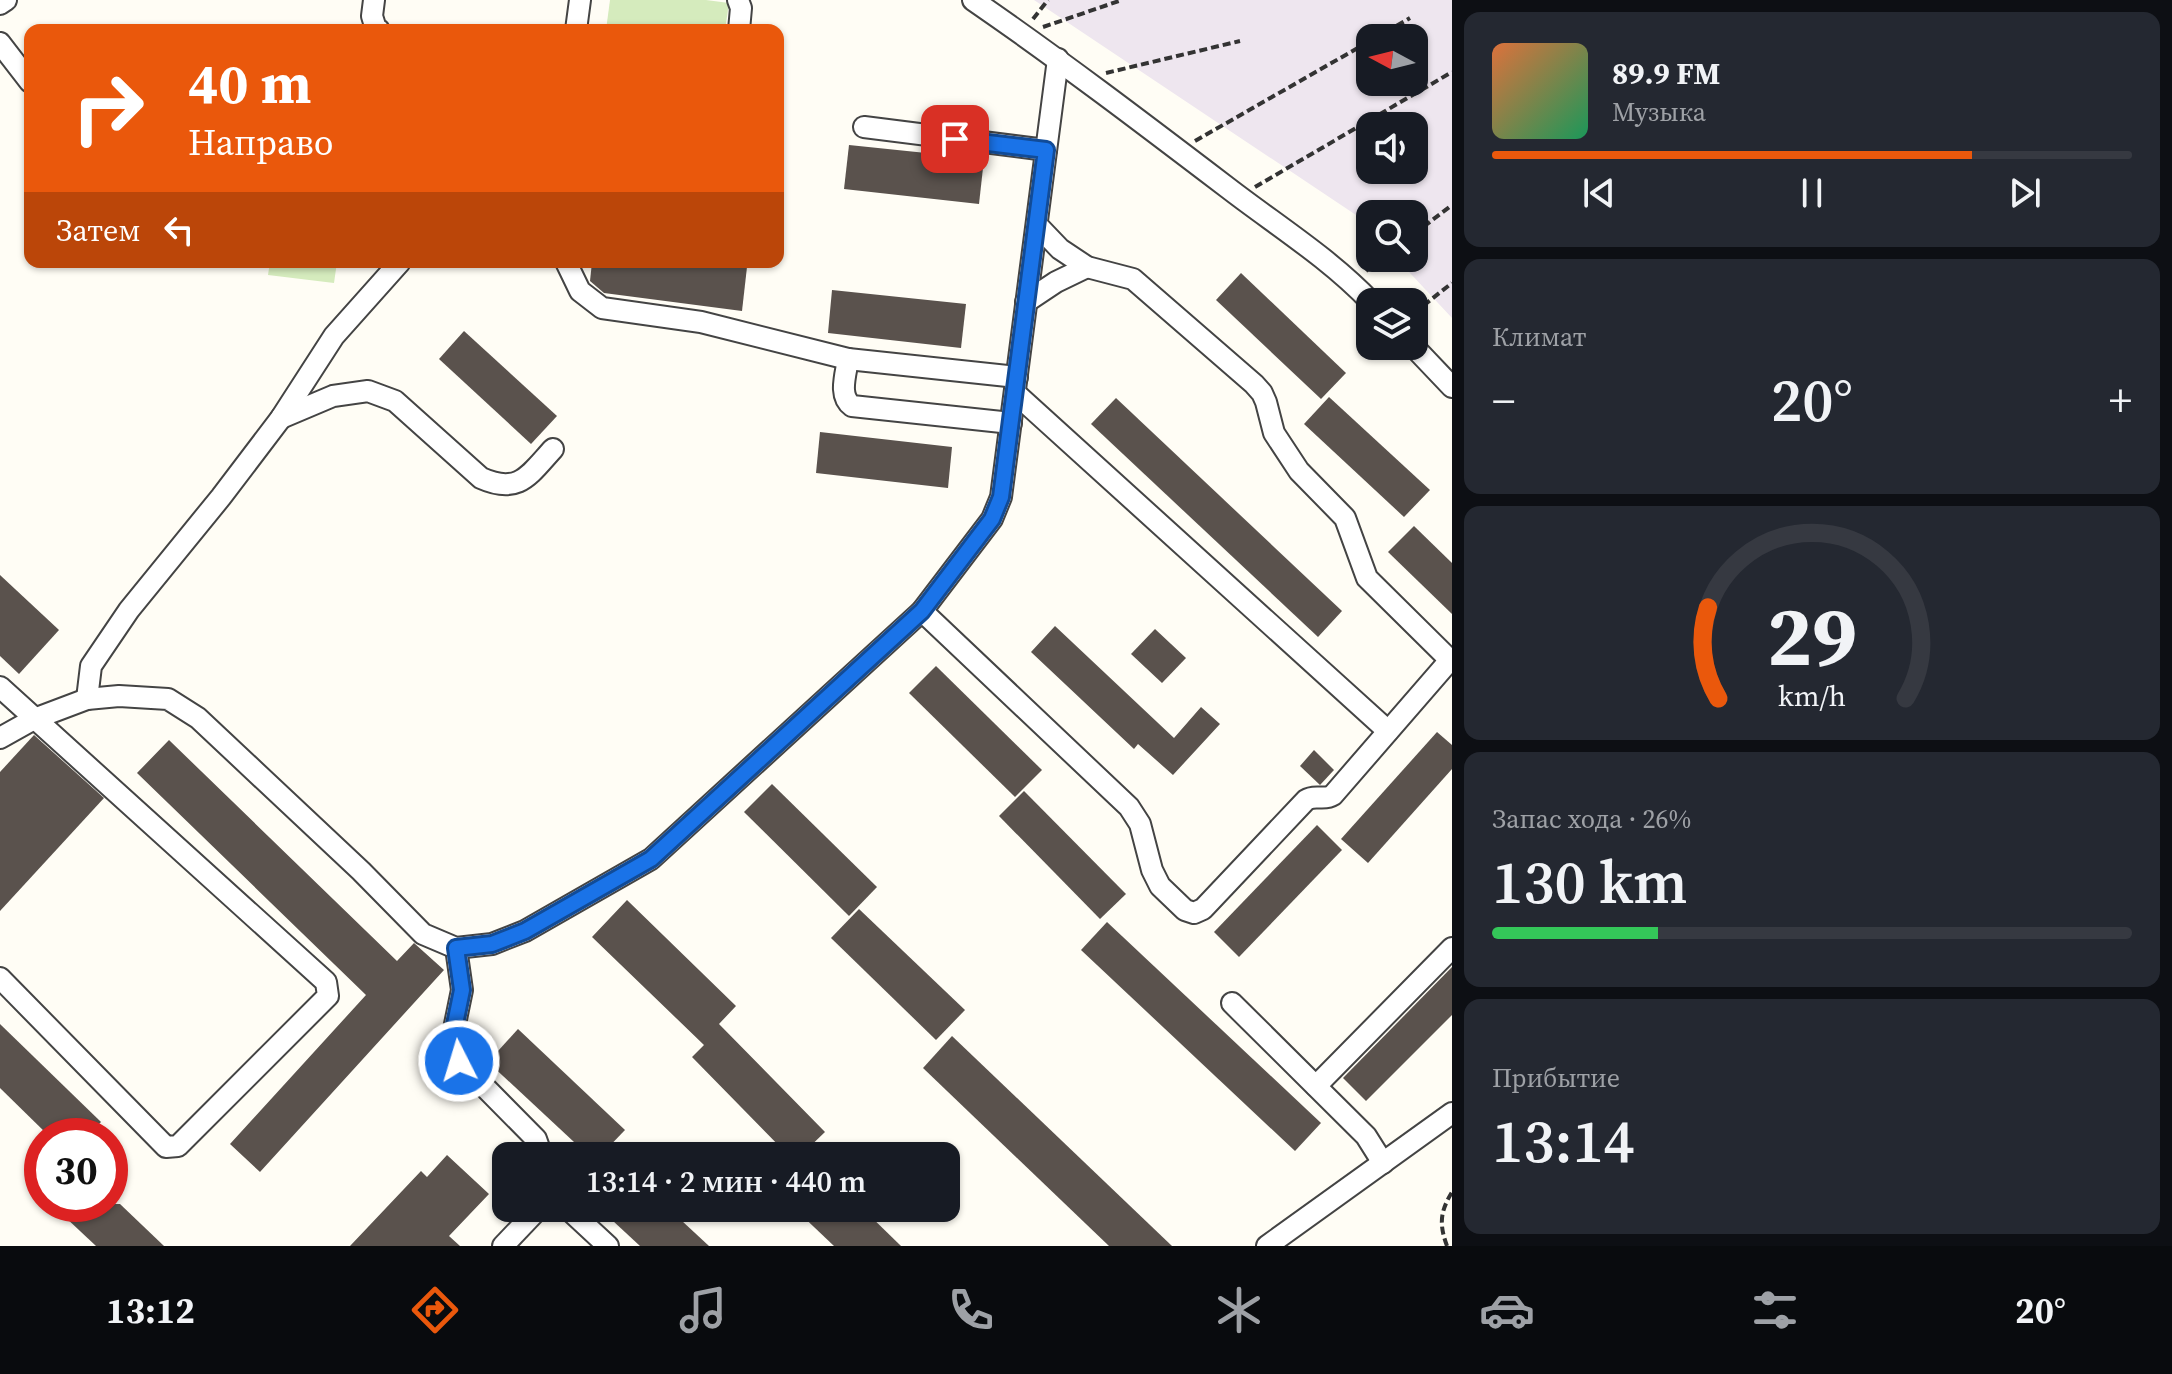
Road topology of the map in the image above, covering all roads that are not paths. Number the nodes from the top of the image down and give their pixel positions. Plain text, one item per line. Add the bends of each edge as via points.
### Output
1 (6, 0) edge
2 (374, 0) edge
3 (580, 0) edge
4 (738, 0) edge
5 (973, 0) edge
6 (0, 4) edge
7 (374, 24) edge
8 (577, 24) edge
9 (740, 24) edge
10 (0, 43) edge
11 (1058, 59) junction
12 (24, 74) edge
13 (864, 127) dead end
14 (1046, 150) junction
15 (1037, 225) junction
16 (1087, 267) junction
17 (395, 268) edge
18 (569, 268) edge
19 (1357, 288) edge
20 (1026, 302) junction
21 (848, 359) junction
22 (1426, 360) edge
23 (1016, 385) junction
24 (1452, 387) edge
25 (281, 418) junction
26 (1011, 423) junction
27 (553, 449) dead end
28 (922, 611) junction
29 (1451, 661) edge
30 (0, 687) edge
31 (87, 699) junction
32 (34, 719) junction
33 (1388, 731) junction
34 (0, 738) edge
35 (456, 948) junction
36 (1452, 948) edge
37 (0, 978) edge
38 (1232, 1003) dead end
39 (1316, 1086) junction
40 (1452, 1113) edge
41 (537, 1142) edge
42 (1383, 1163) junction
43 (526, 1222) edge
44 (582, 1222) edge
45 (503, 1246) edge
46 (608, 1246) edge
47 (1267, 1246) edge

1 - 6 street
2 - 7 street
3 - 8 street
4 - 9 street
5 - 11 street
10 - 12 street
11 - 14 street
11 - 19 street
13 - 14 street
14 - 15 street
15 - 16 street
15 - 20 street
16 - 20 street
16 - 29 street via 1133,279 1254,384 1266,402 1274,433 1299,471 1345,518 1367,578
17 - 25 street via 334,336
18 - 21 street via 580,291 602,308 701,322
20 - 23 street
21 - 23 street
21 - 26 street via 844,395 852,406
22 - 24 street
23 - 26 street
23 - 33 street
25 - 27 street via 333,396 368,391 395,401 481,478 497,485 522,481
25 - 31 street via 129,610 91,666
26 - 28 street via 1001,497 992,519
28 - 33 street via 1135,814 1155,879 1194,913 1306,800 1333,795
28 - 35 street via 651,859 525,931 492,944
29 - 33 street
30 - 32 street
31 - 32 street
31 - 35 street via 168,699 198,718 423,934
32 - 34 street
32 - 37 street via 326,982 328,996 178,1146 166,1147
35 - 41 street via 462,990 454,1029 459,1061
36 - 39 street
38 - 39 street
39 - 42 street via 1366,1136
40 - 42 street
42 - 47 street
43 - 45 street
44 - 46 street

